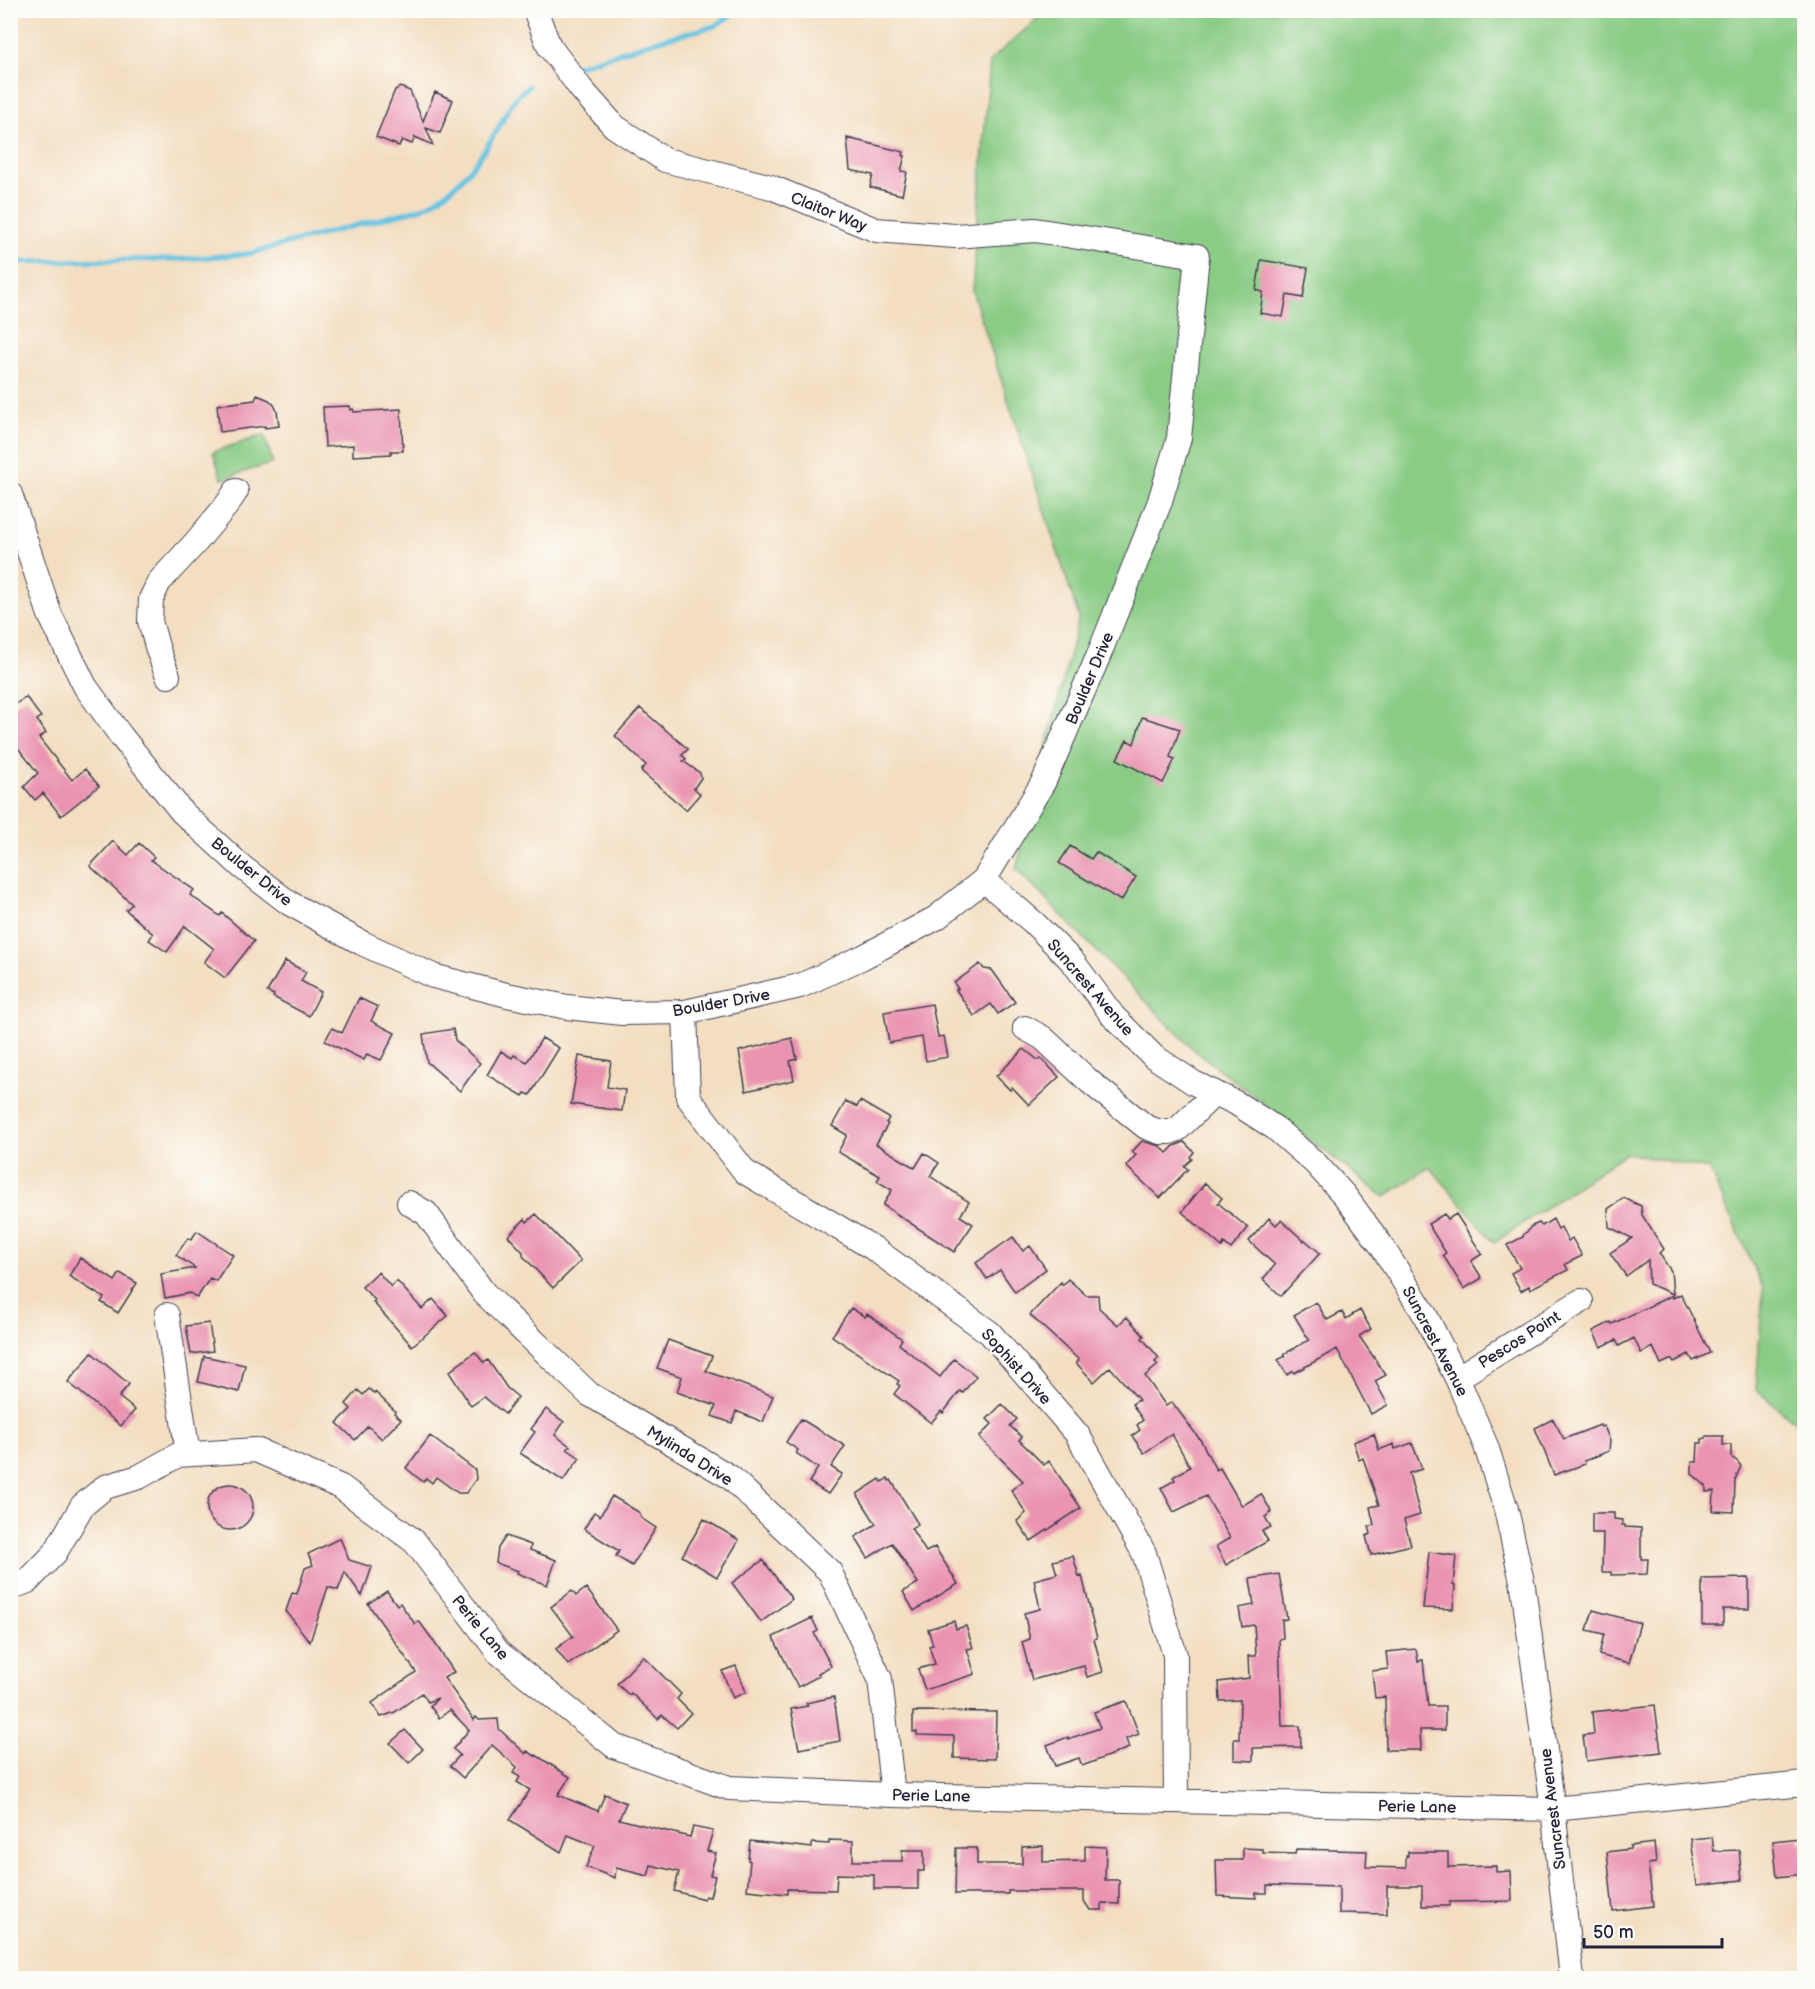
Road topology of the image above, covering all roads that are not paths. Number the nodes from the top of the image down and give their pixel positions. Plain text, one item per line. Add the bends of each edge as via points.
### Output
1 (535, 10) edge
2 (1197, 256) joint
3 (236, 491) dead end
4 (10, 494) edge
5 (168, 676) dead end
6 (984, 880) junction
7 (685, 1012) junction
8 (1025, 1029) dead end
9 (1215, 1094) junction
10 (409, 1203) dead end
11 (1581, 1301) dead end
12 (167, 1315) dead end
13 (1457, 1378) junction
14 (183, 1455) junction
15 (10, 1588) edge
16 (1804, 1784) edge
17 (893, 1795) junction
18 (1176, 1801) junction
19 (1552, 1809) junction
20 (1572, 1978) edge

1 - 2 street, Claitor Way via 549,46 582,90 614,126 665,160 771,187 876,230 955,236 1035,230
2 - 6 street, Boulder Drive via 1179,438 1159,504 1044,781
3 - 5 street via 159,582 151,599 150,621
4 - 7 street, Boulder Drive via 50,615 85,686 182,812 251,874 289,903 433,976 567,1007 621,1013
6 - 7 street, Boulder Drive via 936,918 800,986
6 - 9 street, Suncrest Avenue via 1073,962 1113,1016 1153,1056
7 - 18 street, Sophist Drive via 688,1097 745,1172 873,1248 990,1333 1077,1434 1144,1553 1175,1655
8 - 9 street via 1043,1038 1146,1127 1160,1132 1178,1129
9 - 13 street, Suncrest Avenue via 1275,1128 1345,1196 1424,1313
10 - 17 street, Mylinda Drive via 426,1213 484,1293 589,1394 730,1478 830,1572 880,1679
11 - 13 street, Pescos Point
12 - 14 street
13 - 19 street, Suncrest Avenue via 1486,1446 1506,1509 1522,1586
14 - 15 street via 139,1477 105,1487 82,1506 55,1553 28,1581
14 - 17 street, Perie Lane via 256,1450 341,1487 415,1542 498,1652 614,1746 729,1788
16 - 19 street, Perie Lane
17 - 18 street, Perie Lane
18 - 19 street, Perie Lane
19 - 20 street, Suncrest Avenue

